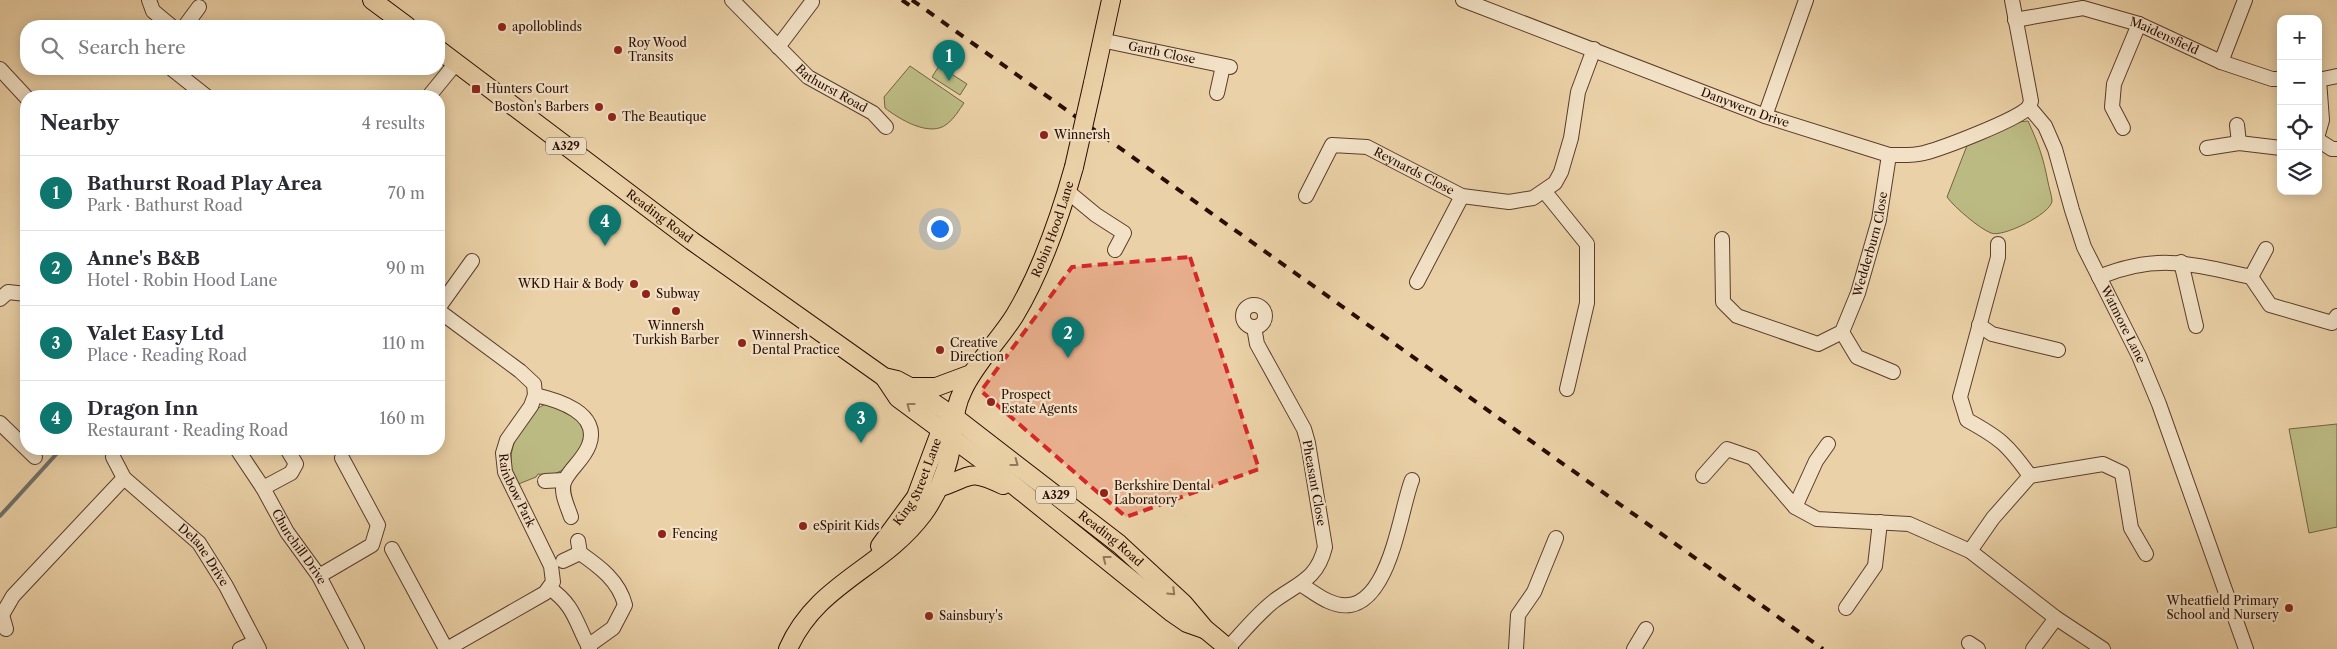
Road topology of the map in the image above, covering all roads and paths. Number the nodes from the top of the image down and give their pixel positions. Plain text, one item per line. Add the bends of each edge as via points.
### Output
1 (149, 0) edge
2 (372, 0) edge
3 (732, 0) edge
4 (1111, 0) edge
5 (1463, 0) edge
6 (1806, 0) edge
7 (2012, 0) edge
8 (2245, 0) edge
9 (812, 2) dead end
10 (2083, 4) edge
11 (199, 7) dead end
12 (164, 20) edge
13 (189, 20) edge
14 (399, 20) edge
15 (2015, 20) junction
16 (2139, 24) junction
17 (1101, 40) junction
18 (778, 46) junction
19 (1594, 50) junction
20 (445, 55) edge
21 (2221, 62) junction
22 (456, 63) junction
23 (0, 69) edge
24 (180, 75) edge
25 (2337, 76) edge
26 (2277, 79) edge
27 (2322, 79) edge
28 (198, 90) edge
29 (434, 90) edge
30 (20, 91) edge
31 (1217, 93) dead end
32 (2029, 107) junction
33 (1765, 116) junction
34 (2237, 125) dead end
35 (886, 127) dead end
36 (2122, 128) dead end
37 (2239, 143) junction
38 (2322, 143) edge
39 (2207, 148) dead end
40 (2277, 148) edge
41 (2337, 149) edge
42 (1889, 154) junction
43 (1068, 191) junction
44 (1545, 192) junction
45 (1306, 196) dead end
46 (1462, 196) junction
47 (1722, 239) dead end
48 (1998, 244) dead end
49 (2266, 249) dead end
50 (1115, 250) dead end
51 (472, 262) dead end
52 (2181, 262) junction
53 (2099, 277) junction
54 (2251, 277) junction
55 (1417, 282) dead end
56 (3, 291) edge
57 (20, 293) edge
58 (445, 299) edge
59 (445, 315) edge
60 (2335, 322) edge
61 (1979, 325) junction
62 (2196, 326) dead end
63 (1254, 327) dead end
64 (1842, 332) junction
65 (2058, 350) dead end
66 (1893, 372) dead end
67 (971, 374) junction
68 (884, 377) junction
69 (910, 387) junction
70 (1567, 389) dead end
71 (535, 394) junction
72 (953, 416) junction
73 (0, 423) edge
74 (947, 435) junction
75 (20, 442) edge
76 (1828, 444) dead end
77 (241, 455) edge
78 (291, 455) edge
79 (113, 457) dead end
80 (342, 458) dead end
81 (1703, 476) dead end
82 (2030, 476) junction
83 (124, 478) junction
84 (564, 480) junction
85 (1412, 480) dead end
86 (545, 481) dead end
87 (263, 488) junction
88 (938, 488) junction
89 (1022, 492) junction
90 (1795, 507) junction
91 (571, 517) dead end
92 (1880, 522) junction
93 (1556, 538) dead end
94 (392, 549) dead end
95 (1970, 551) junction
96 (2146, 554) dead end
97 (563, 561) dead end
98 (862, 570) junction
99 (319, 576) junction
100 (1302, 585) junction
101 (549, 588) junction
102 (1846, 608) dead end
103 (1, 614) edge
104 (2056, 618) junction
105 (6, 629) dead end
106 (1205, 629) junction
107 (1646, 629) dead end
108 (257, 645) edge
109 (589, 647) edge
110 (1229, 648) edge
111 (240, 649) edge
112 (357, 649) edge
113 (446, 649) edge
114 (788, 649) edge
115 (1516, 649) edge
116 (1634, 649) edge
117 (2033, 649) edge
118 (2103, 649) edge
119 (2246, 649) edge

1 - 12 street via 153,11
2 - 14 main road
3 - 18 street, Bathurst Road
4 - 17 main road, Robin Hood Lane
5 - 19 street, Danywern Drive
6 - 33 street
7 - 15 street
8 - 21 street
9 - 18 street
10 - 15 street, Maidensfield
10 - 16 street, Maidensfield
11 - 13 street
15 - 32 street via 2031,101
16 - 21 street, Maidensfield
16 - 36 street via 2114,84 2112,107
17 - 31 street, Garth Close via 1226,67
17 - 43 main road, Robin Hood Lane, bridge
18 - 35 street, Bathurst Road via 808,77 873,113
19 - 33 street, Danywern Drive
19 - 44 street via 1578,92 1562,172
20 - 22 main road, Reading Road / A329
21 - 26 street, Maidensfield
22 - 29 street
22 - 68 main road, Reading Road / A329 via 692,241
23 - 30 street
24 - 28 street
25 - 27 street
32 - 42 street, Danywern Drive via 2000,124 1924,153
32 - 53 street, Watmore Lane via 2045,126 2056,149 2084,246
33 - 42 street, Danywern Drive
34 - 37 street
37 - 39 street
37 - 40 street
38 - 41 street
42 - 64 street, Wedderburn Close via 1879,220 1858,293
43 - 50 street via 1124,233
43 - 67 main road, Robin Hood Lane via 1029,290 1013,318
44 - 46 street, Reynards Close via 1533,198 1509,202
44 - 70 street via 1587,244 1587,303
45 - 46 street, Reynards Close via 1332,145 1367,147
46 - 55 street, Reynards Close
47 - 64 street via 1723,302 1737,316 1818,344
48 - 61 street via 1998,257
49 - 54 street
51 - 58 street
52 - 53 street via 2132,266
52 - 54 street
52 - 62 street
53 - 119 street, Watmore Lane via 2159,404
54 - 60 street via 2270,305
56 - 57 street
59 - 71 street via 520,371 534,384
61 - 65 street via 1992,334
61 - 82 street via 1960,397 1967,420 2010,448
63 - 100 street, Pheasant Close via 1257,344 1304,429 1308,443 1325,547 1322,559
64 - 66 street via 1857,357
67 - 69 main road via 936,387
67 - 72 main road, Robin Hood Lane
68 - 69 main road, Reading Road / A329
74 -> 68 main road, Reading Road / A329 via 898,398
69 - 72 main road, Reading Road / A329
71 - 84 street via 561,400 586,418 591,430 589,445
71 - 101 street, Rainbow Park via 531,406 513,429 504,453 505,472 551,566 553,582
72 - 74 main road, Robin Hood Lane
72 -> 106 main road, Reading Road / A329 via 1136,558 1196,616
73 - 75 street
74 - 88 main road, King Street Lane via 949,458
74 - 89 main road, Reading Road / A329
74 - 98 main road, King Street Lane via 916,497
76 - 90 street via 1816,461
77 - 87 street, Churchill Drive
78 - 87 street via 296,464 291,473
79 - 83 street, Delane Drive
80 - 99 street via 378,525 372,546
81 - 90 street via 1728,448 1753,458
82 - 95 street via 1993,518
82 - 96 street via 2103,464 2122,473 2131,528
83 - 103 street via 13,596
83 - 108 street, Delane Drive via 199,543
84 - 86 street
84 - 91 street via 565,499
85 - 100 street via 1388,564 1363,600 1345,605 1328,602
87 - 99 street, Churchill Drive via 287,532
88 - 89 main road via 966,476 978,475
88 - 98 main road, King Street Lane via 912,528 891,549
106 -> 89 main road, Reading Road / A329 via 1187,623 1172,612
90 - 92 street via 1817,519
92 - 95 street via 1909,524
92 - 102 street via 1875,566
93 - 115 street via 1534,592 1518,615
94 - 113 street
95 - 104 street
97 - 109 street via 579,547 606,572 622,593 625,605 613,628
98 - 114 main road, King Street Lane via 833,589 816,606 803,621
99 - 112 street, Churchill Drive
100 - 110 street, Pheasant Close via 1274,601
101 - 109 street via 570,606
101 - 113 street
103 - 105 street
104 - 117 street
104 - 118 street
106 - 110 main road, Reading Road / A329
107 - 116 street
108 - 111 street

